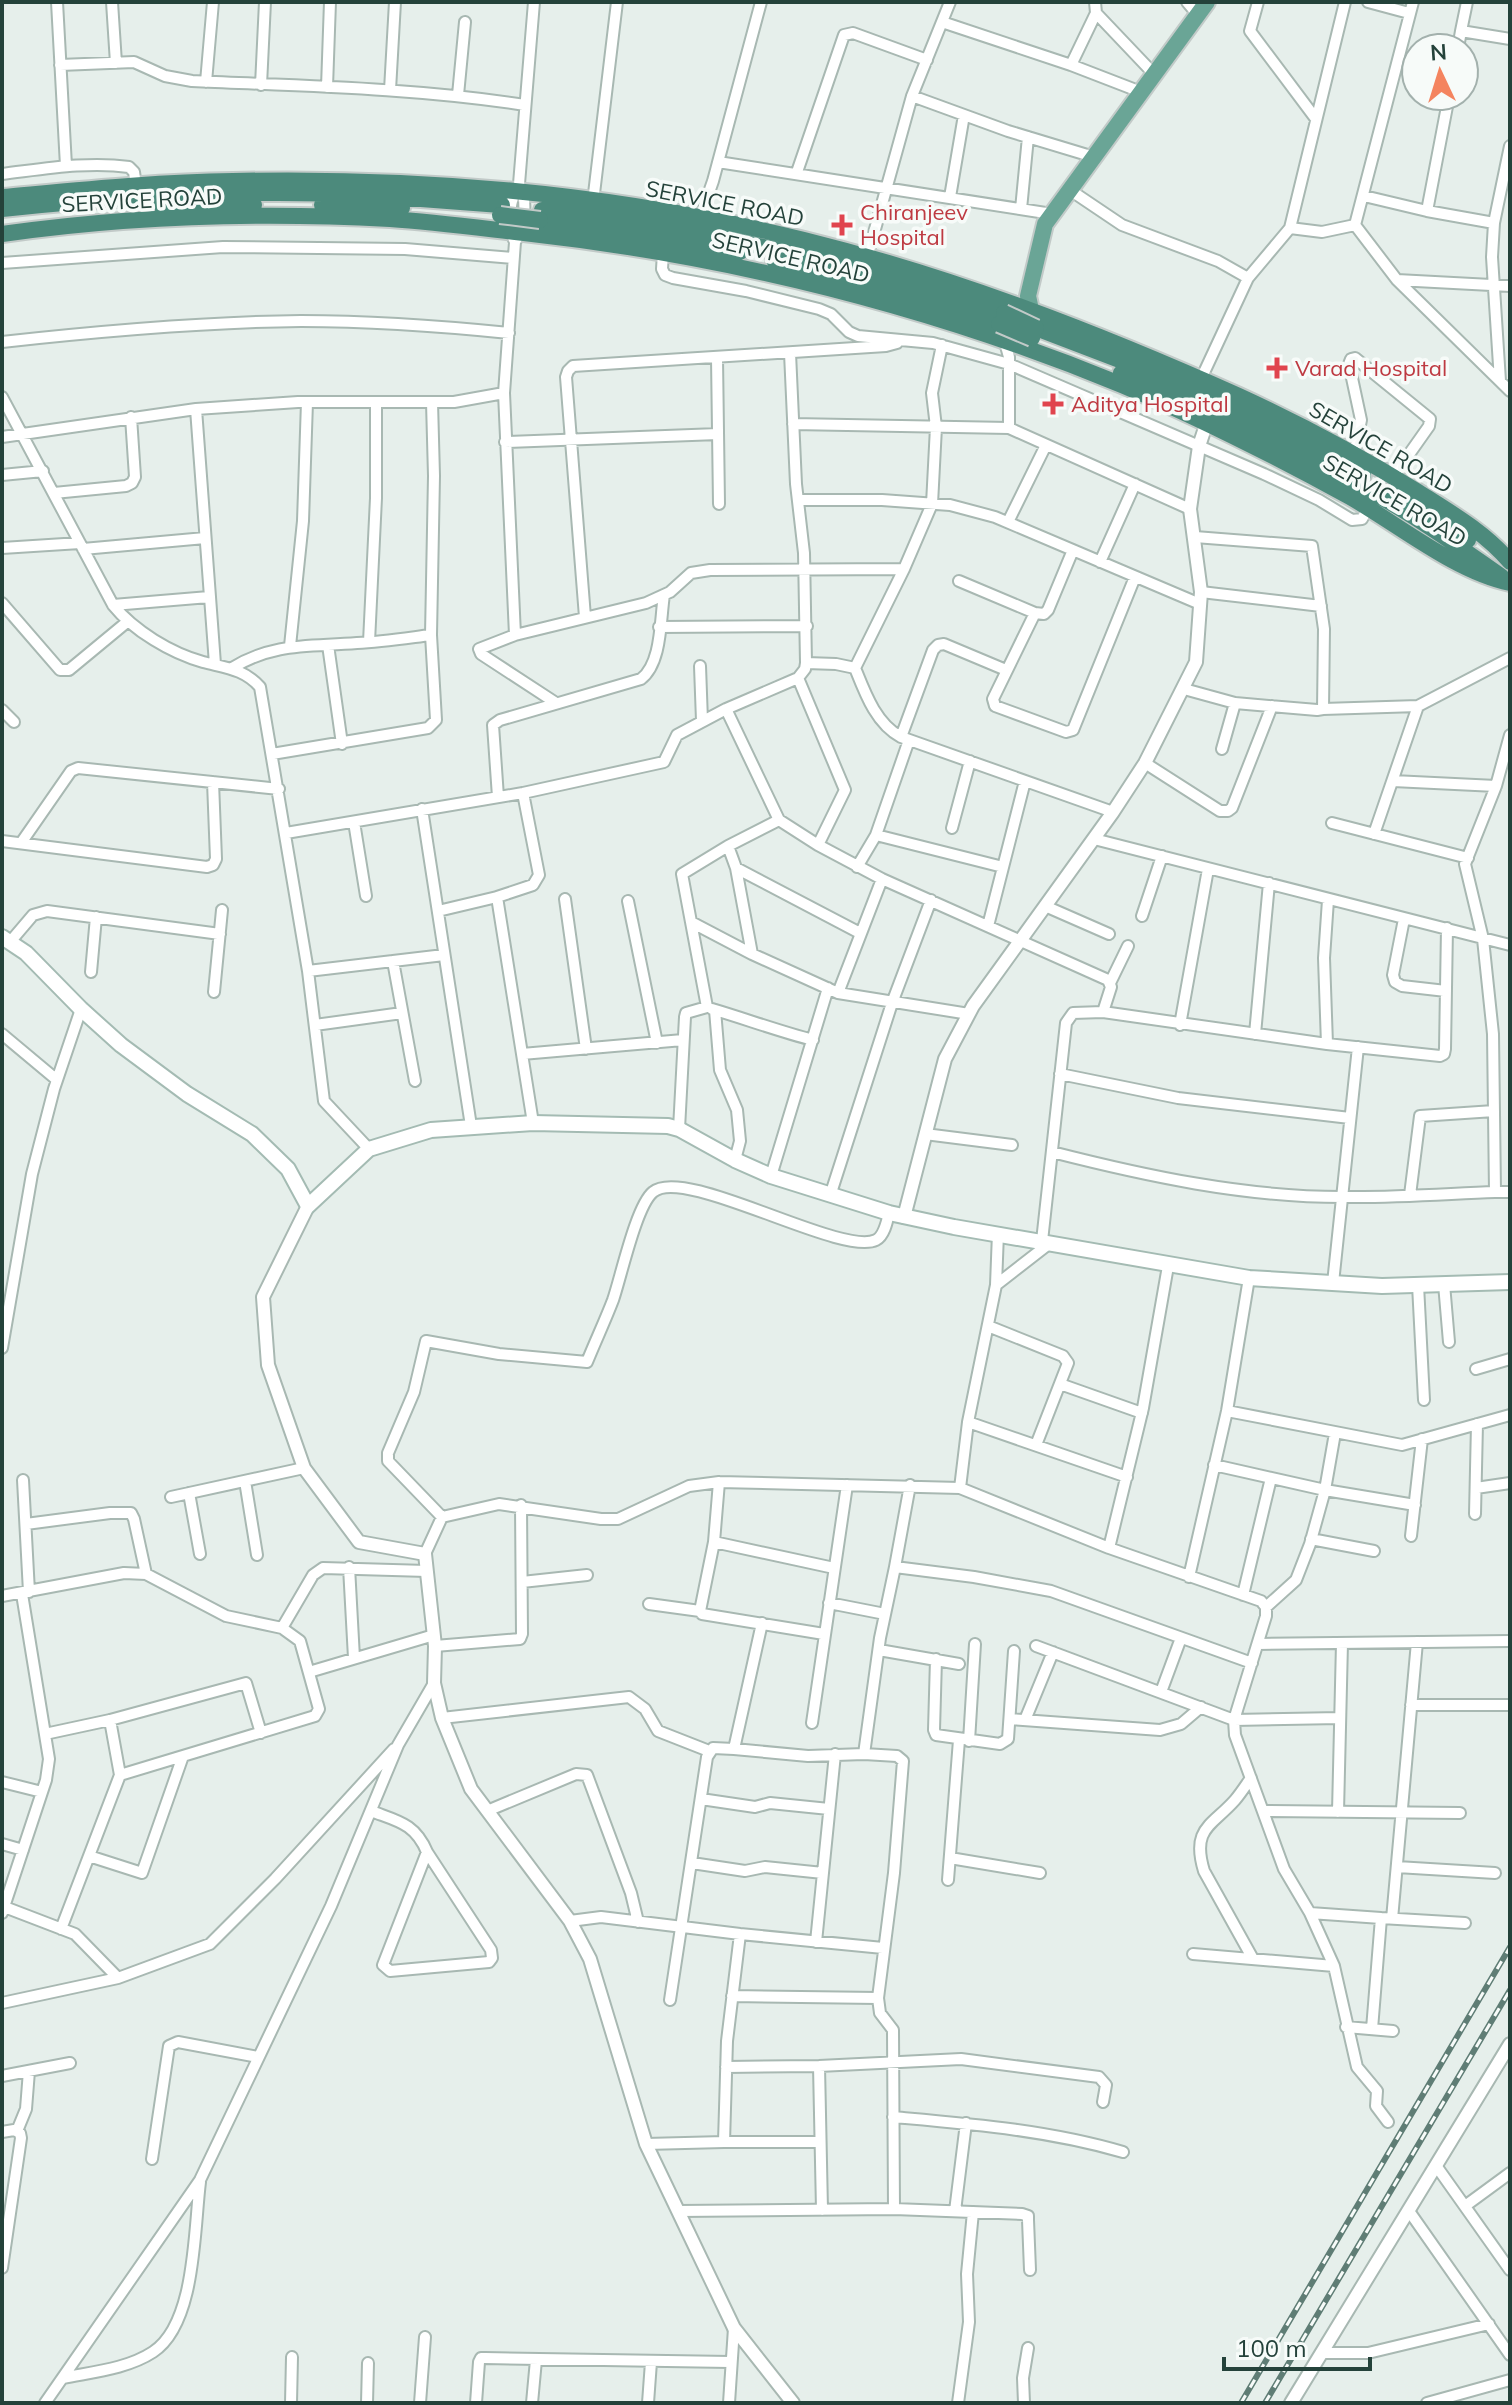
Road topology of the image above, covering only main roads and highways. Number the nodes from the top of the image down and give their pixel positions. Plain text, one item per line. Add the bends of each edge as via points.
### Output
1 (1197, 6) edge
2 (2, 197) edge
3 (512, 198) junction
4 (2, 209) edge
5 (2, 223) edge
6 (2, 234) edge
7 (1018, 325) junction
8 (1510, 565) edge
9 (1510, 583) edge
10 (6, 940) edge
11 (1510, 1282) edge

1 - 7 main road via 1045,224
2 - 3 highway, SERVICE ROAD via 136,185 293,180
3 - 4 highway via 229,194
3 - 5 highway via 423,209 159,207
3 - 7 highway, bridge via 541,215 761,256
3 - 7 highway, SERVICE ROAD via 593,202 803,240 867,258
6 - 7 highway, SERVICE ROAD via 255,217 388,219 698,257 875,299
7 - 8 highway via 1215,398 1421,508
7 - 8 highway, SERVICE ROAD via 1201,379 1276,413 1454,514 1500,550
7 - 9 highway via 1312,461 1401,509
7 - 9 highway, SERVICE ROAD via 1125,386 1286,463 1485,578
10 - 11 main road via 121,1045 252,1134 288,1169 308,1206 369,1149 431,1130 533,1123 668,1126 771,1176 897,1215 1168,1266 1333,1283

